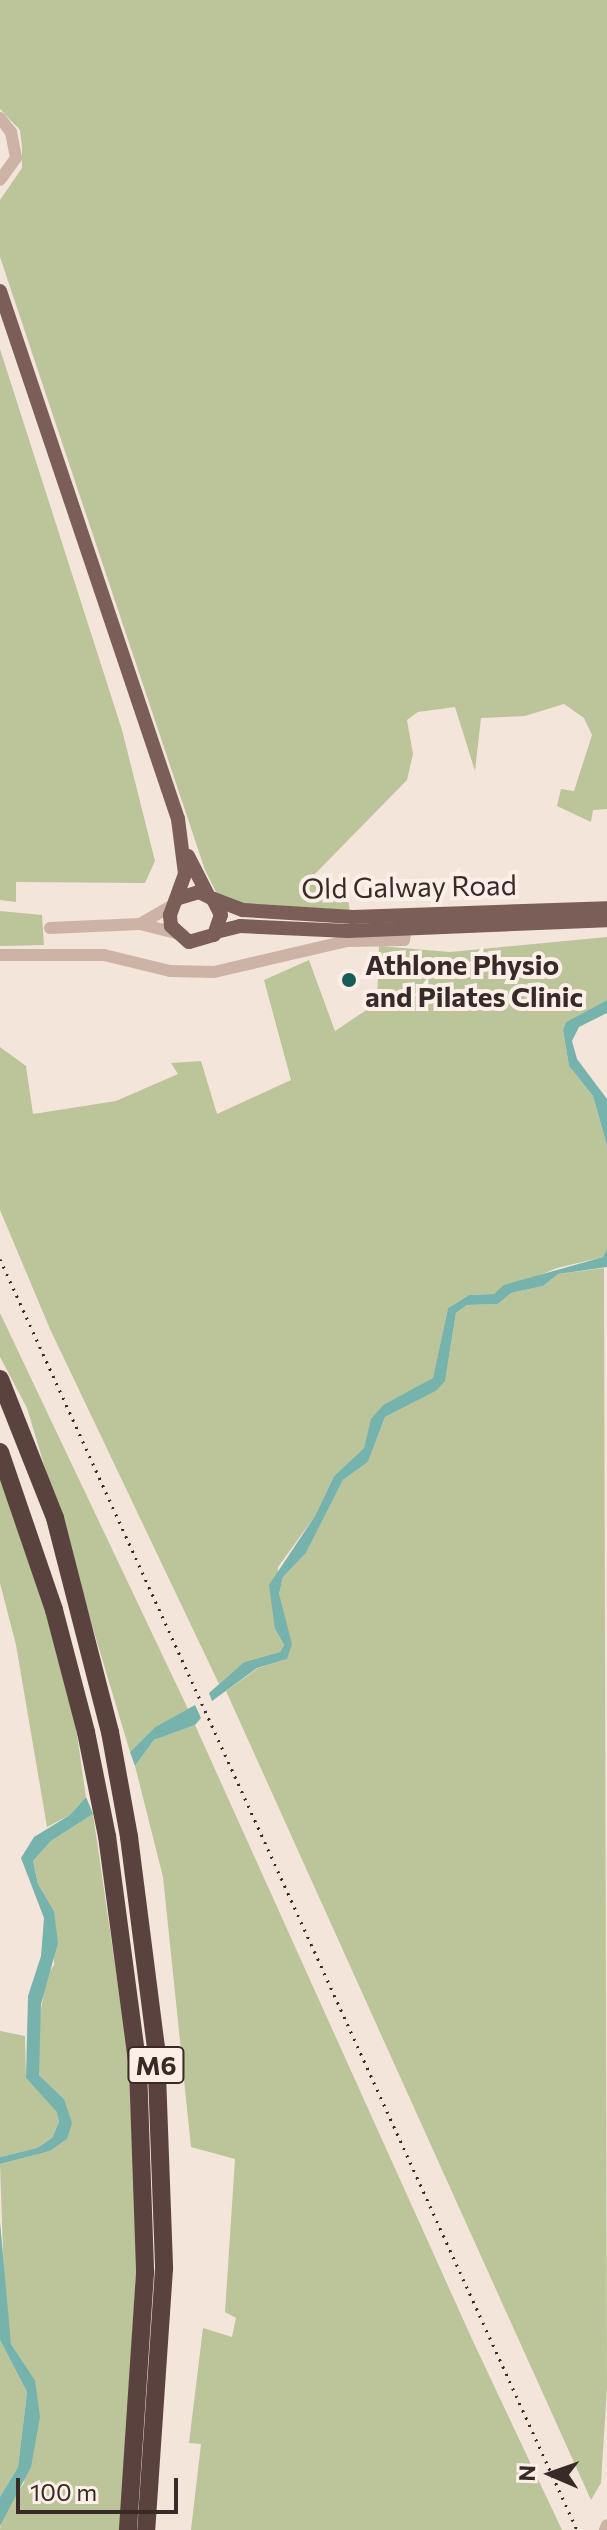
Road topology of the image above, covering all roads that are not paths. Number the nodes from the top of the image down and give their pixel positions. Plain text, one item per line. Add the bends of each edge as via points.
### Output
1 (0, 118) edge
2 (0, 180) edge
3 (0, 291) edge
4 (186, 851) junction
5 (210, 897) junction
6 (176, 902) junction
7 (607, 908) edge
8 (607, 920) edge
9 (140, 924) junction
10 (50, 928) dead end
11 (406, 928) junction
12 (64, 929) junction
13 (216, 932) junction
14 (175, 933) junction
15 (63, 954) junction
16 (0, 955) edge
17 (0, 1379) edge
18 (0, 1452) edge
19 (128, 2530) edge
20 (146, 2530) edge

1 - 2 street via 11,132 16,158
3 - 4 main road
4 - 5 main road
4 - 6 main road
5 - 6 main road via 188,893
5 - 7 main road, Old Galway Road via 243,910 353,917
5 - 13 main road via 221,915
6 - 9 street
6 - 14 main road via 170,921
8 - 11 main road, Old Galway Road
9 - 12 street
9 - 14 street
10 - 12 street
11 - 13 main road, Old Galway Road via 240,926
11 - 15 street via 404,940 347,941 214,972 170,971 104,955
12 - 15 street
13 - 14 main road via 197,943
15 - 16 street
17 - 20 highway, M6 via 55,1518 110,1732 156,2047 164,2269
18 - 19 highway, M6 via 54,1610 86,1732 107,1836 138,2068 145,2273

